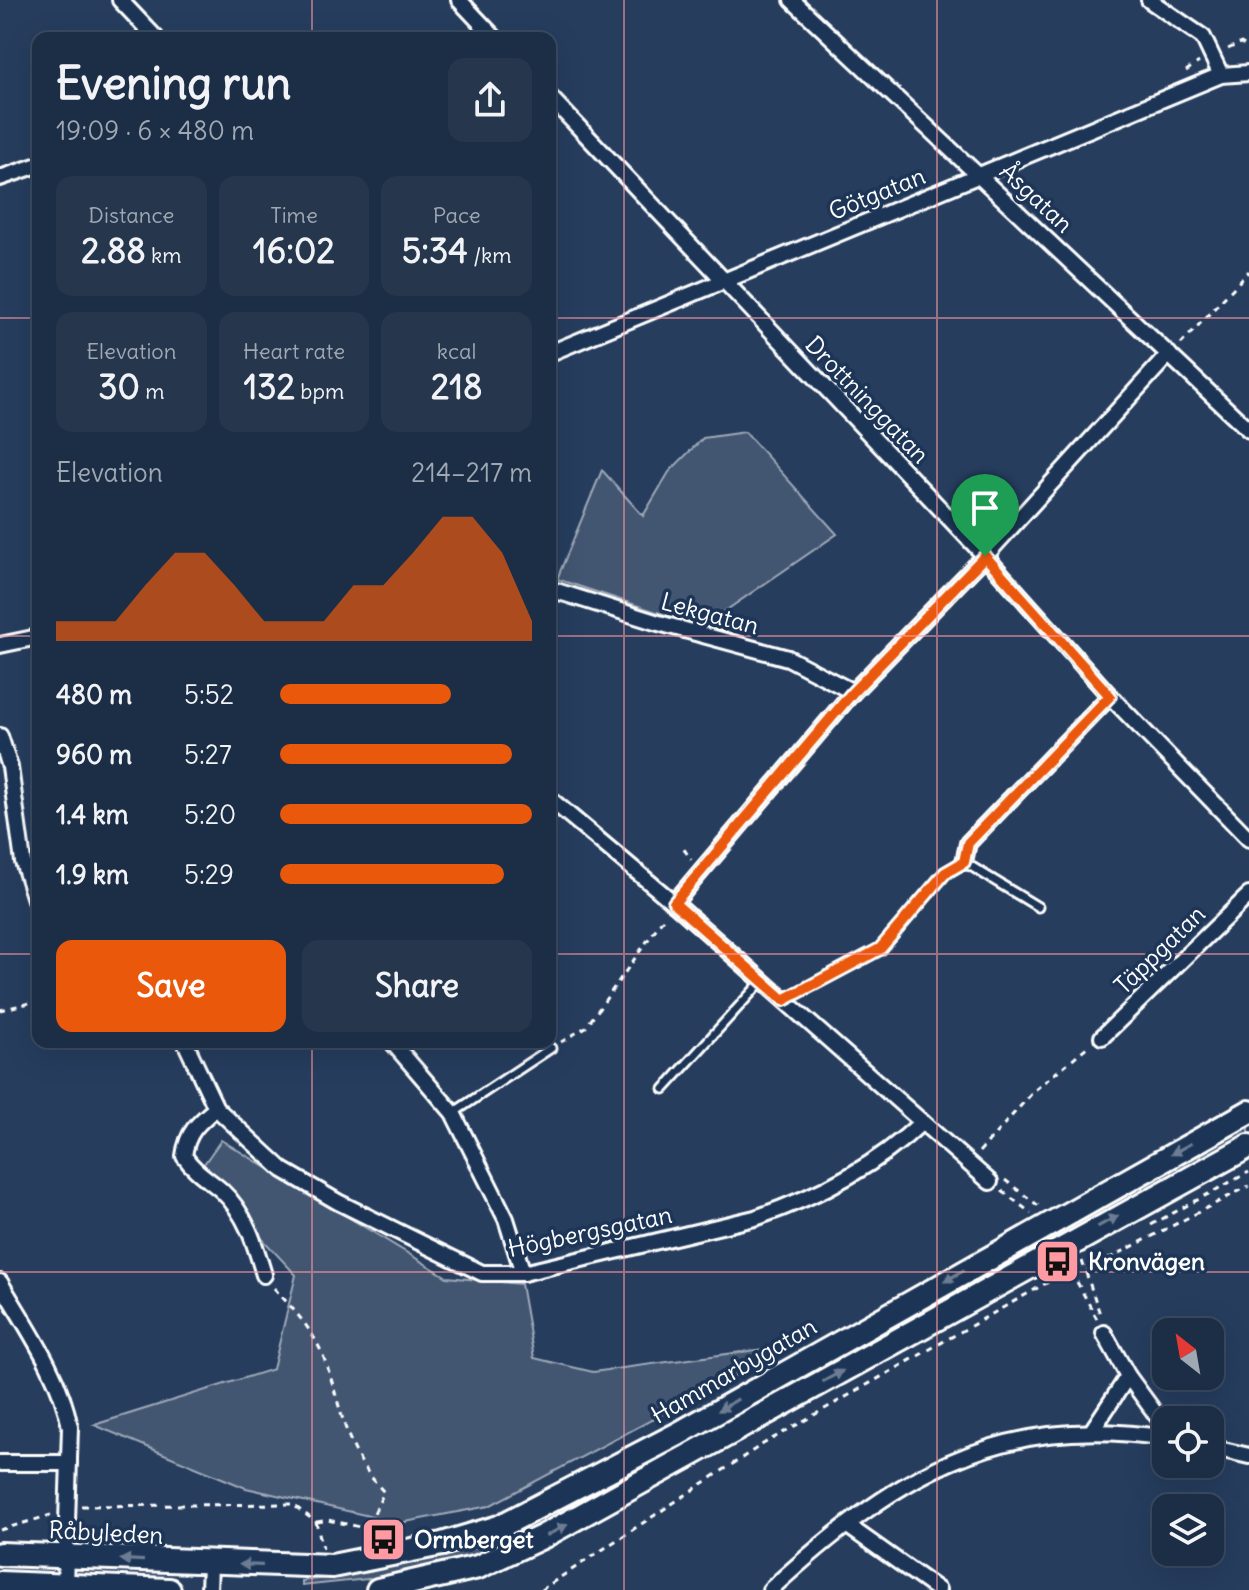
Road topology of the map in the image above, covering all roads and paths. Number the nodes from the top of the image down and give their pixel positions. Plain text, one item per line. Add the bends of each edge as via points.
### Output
1 (120, 0) edge
2 (459, 0) edge
3 (792, 0) edge
4 (1149, 0) edge
5 (150, 32) edge
6 (489, 32) edge
7 (1241, 43) dead end
8 (1249, 48) edge
9 (1249, 73) edge
10 (1221, 75) junction
11 (556, 103) edge
12 (32, 167) edge
13 (981, 177) junction
14 (0, 178) edge
15 (1249, 271) edge
16 (724, 283) junction
17 (556, 351) edge
18 (1169, 354) junction
19 (1249, 430) edge
20 (985, 556) junction
21 (556, 591) edge
22 (32, 638) edge
23 (0, 645) edge
24 (853, 692) junction
25 (1110, 696) junction
26 (0, 736) edge
27 (556, 804) edge
28 (1249, 839) edge
29 (964, 862) junction
30 (32, 890) edge
31 (1249, 895) edge
32 (674, 903) junction
33 (1038, 907) dead end
34 (762, 981) junction
35 (784, 1000) junction
36 (32, 1002) edge
37 (0, 1010) edge
38 (1102, 1037) joint
39 (556, 1045) edge
40 (188, 1048) edge
41 (397, 1048) edge
42 (551, 1048) edge
43 (664, 1089) dead end
44 (216, 1108) junction
45 (1249, 1112) edge
46 (453, 1113) junction
47 (922, 1122) junction
48 (1249, 1146) edge
49 (970, 1164) junction
50 (1249, 1172) edge
51 (990, 1182) junction
52 (1249, 1186) edge
53 (1049, 1206) dead end
54 (1031, 1213) dead end
55 (1139, 1231) dead end
56 (1083, 1261) dead end
57 (523, 1273) junction
58 (264, 1275) joint
59 (0, 1282) edge
60 (1077, 1282) dead end
61 (1104, 1333) junction
62 (1128, 1376) junction
63 (1152, 1409) edge
64 (1091, 1432) junction
65 (1152, 1437) edge
66 (1224, 1450) edge
67 (1249, 1456) edge
68 (0, 1463) edge
69 (69, 1463) junction
70 (67, 1510) junction
71 (316, 1522) junction
72 (848, 1526) junction
73 (367, 1528) junction
74 (0, 1530) edge
75 (378, 1541) dead end
76 (323, 1548) dead end
77 (0, 1554) edge
78 (65, 1556) junction
79 (210, 1564) junction
80 (0, 1583) edge
81 (65, 1586) junction
82 (169, 1590) edge
83 (209, 1590) edge
84 (378, 1590) edge
85 (541, 1590) edge
86 (770, 1590) edge
87 (938, 1590) edge

1 - 5 street
2 - 6 street
3 - 13 street, Åsgatan
4 - 10 street via 1203,37
7 - 8 path
9 - 10 street, Götgatan
10 - 13 street, Götgatan
11 - 16 street, Drottninggatan
12 - 14 street
13 - 16 street, Götgatan
13 - 18 street, Åsgatan
15 - 18 path
16 - 17 street, Götgatan
16 - 20 street, Drottninggatan
18 - 19 street, Åsgatan
18 - 20 street
20 - 24 street
20 - 25 street, Drottninggatan
21 - 24 street, Lekgatan via 788,658
22 - 23 street
24 - 32 street
25 - 28 street, Drottninggatan
25 - 29 street via 968,843
26 - 30 street
27 - 32 street
29 - 33 lane
29 - 35 path via 945,873 880,949
31 - 38 street, Täppgatan
32 - 34 street
32 - 39 path via 586,1027
34 - 35 street
34 - 43 lane
35 - 47 street
36 - 37 path
38 - 49 path via 1035,1090
40 - 44 street, Högbergsgatan
41 - 46 street
42 - 46 lane
44 - 57 street, Högbergsgatan via 283,1170 338,1202 482,1273
44 - 58 street via 194,1126 184,1156 196,1173 235,1204 252,1233
45 -> 79 main road, Hammarbygatan via 678,1434 499,1527 332,1566
46 - 57 street via 506,1219
47 - 49 street
47 - 57 street, Högbergsgatan via 861,1168 791,1205
84 -> 48 main road via 478,1567 544,1536
49 - 51 street
50 - 55 path
51 - 53 path via 1004,1179 1041,1207
51 - 54 path
52 - 61 path via 1087,1270
56 - 85 path via 763,1444
58 - 73 path via 306,1323 324,1358 348,1440 384,1492
59 - 69 street via 59,1384 70,1427
60 - 61 path
61 - 62 street
62 - 63 street
62 - 64 street
64 - 65 street
64 - 72 street via 1044,1435 972,1453 921,1473
66 - 67 street
68 - 69 street
69 - 70 street
70 - 71 path via 85,1505 292,1504
70 - 74 path
70 - 78 street
71 - 73 path
71 - 76 path
72 - 86 street
72 - 87 street
73 - 75 path via 378,1531
77 - 78 main road, Råbyleden
79 -> 78 main road, Råbyleden
78 - 81 street
79 - 83 street
80 - 81 main road
81 - 82 main road

